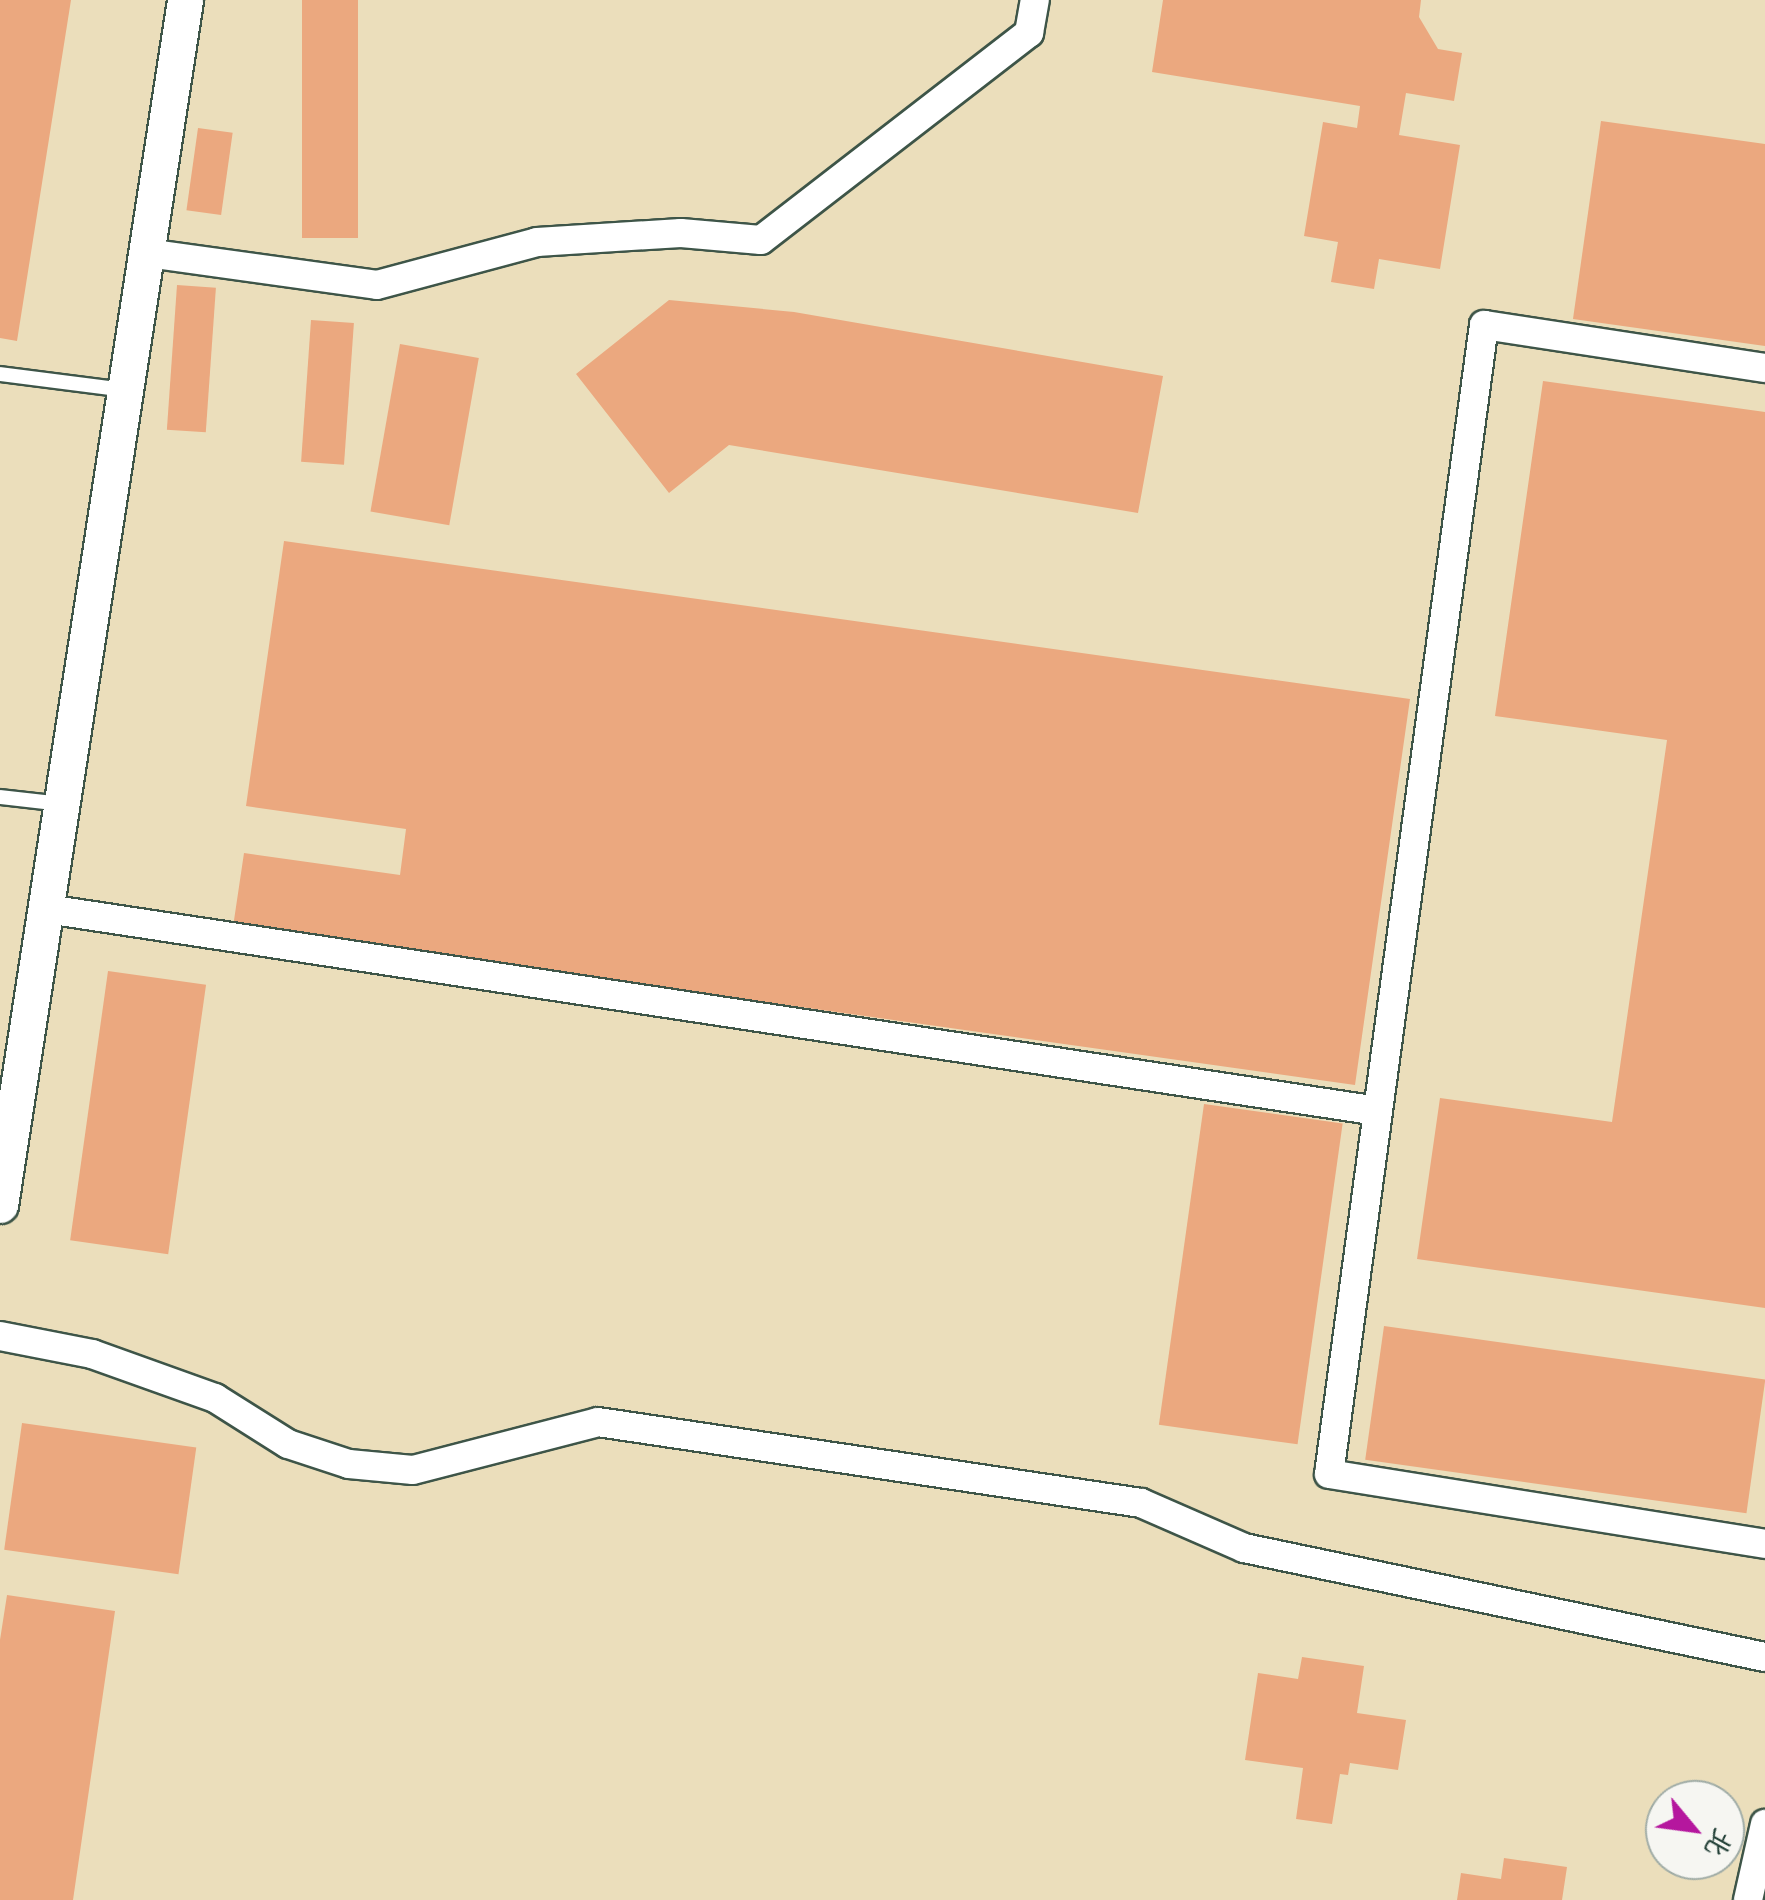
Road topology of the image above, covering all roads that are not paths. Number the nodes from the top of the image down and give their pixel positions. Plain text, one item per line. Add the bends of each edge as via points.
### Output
1 (185, 0) edge
2 (1035, 0) edge
3 (147, 253) junction
4 (1765, 368) edge
5 (0, 374) edge
6 (126, 390) junction
7 (0, 798) edge
8 (63, 804) junction
9 (48, 909) junction
10 (1378, 1111) junction
11 (0, 1205) edge
12 (0, 1336) edge
13 (1765, 1544) edge
14 (1765, 1658) edge
15 (1765, 1824) edge
16 (1748, 1900) edge

1 - 3 street
2 - 3 street via 1029,34 761,240 681,233 537,242 377,286
3 - 6 street
4 - 10 street via 1484,325
5 - 6 lane
6 - 8 street
7 - 8 lane
8 - 9 street
9 - 10 street
9 - 11 street
10 - 13 street via 1329,1474
12 - 14 street via 92,1354 215,1398 288,1444 349,1464 413,1470 598,1422 1141,1503 1244,1548
15 - 16 street

